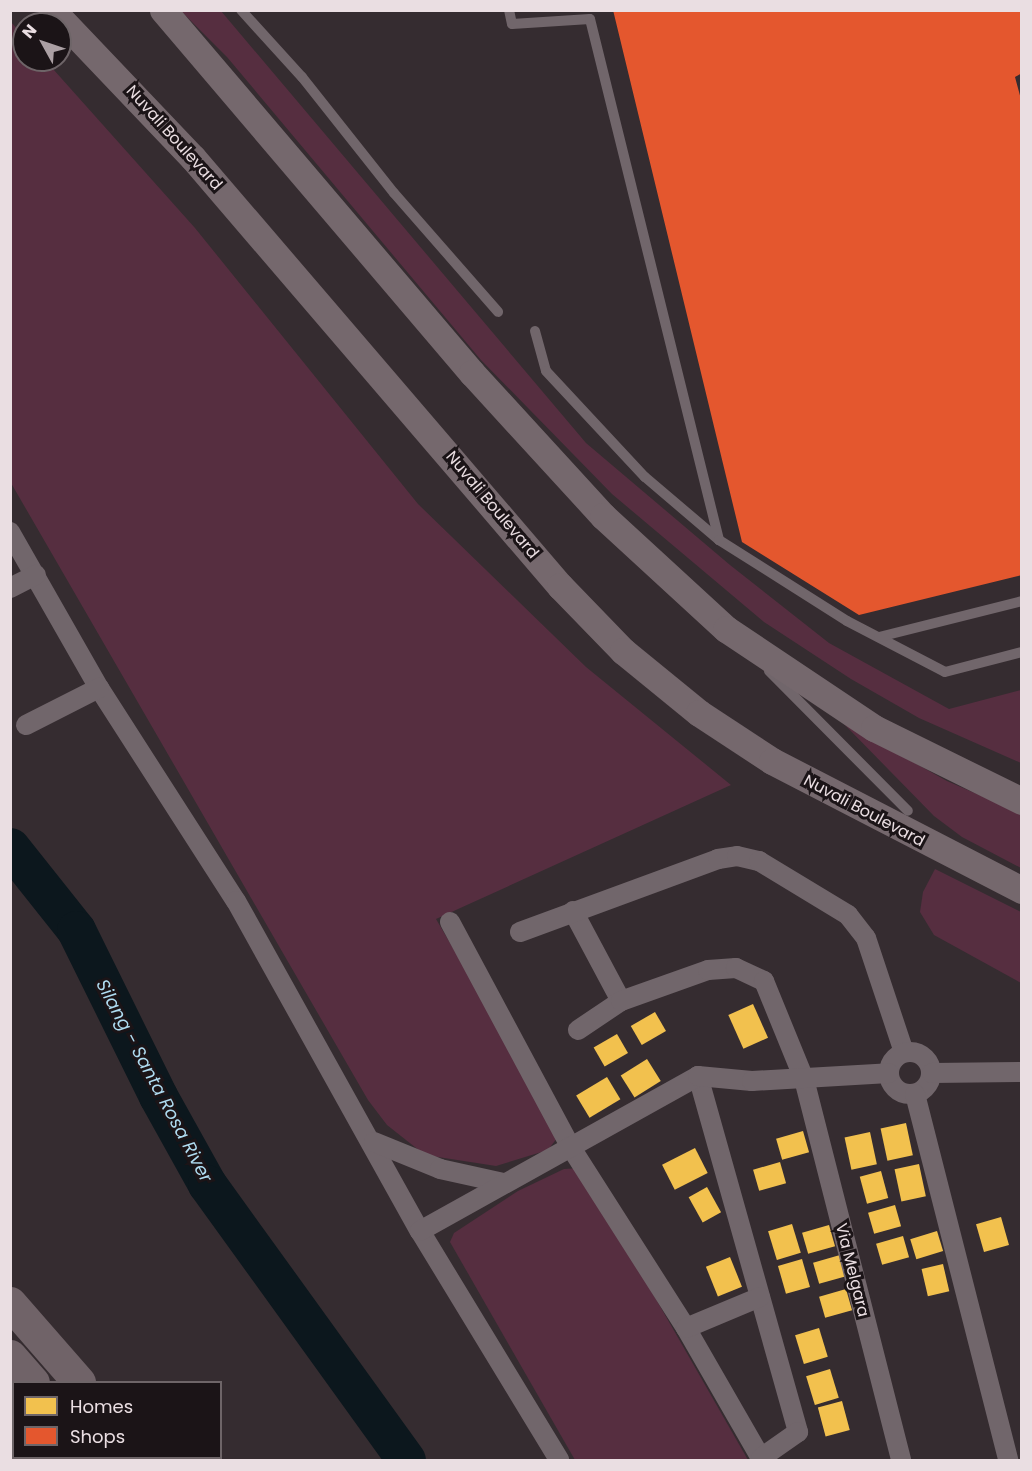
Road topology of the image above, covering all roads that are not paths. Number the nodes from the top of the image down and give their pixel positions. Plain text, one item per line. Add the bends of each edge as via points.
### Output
1 (52, 10) edge
2 (163, 10) edge
3 (241, 10) edge
4 (508, 10) edge
5 (498, 312) dead end
6 (535, 331) dead end
7 (10, 532) edge
8 (719, 540) junction
9 (36, 575) junction
10 (10, 588) edge
11 (1022, 601) edge
12 (726, 629) junction
13 (879, 637) junction
14 (1022, 652) edge
15 (99, 688) junction
16 (27, 725) dead end
17 (1022, 801) edge
18 (908, 811) dead end
19 (1022, 890) edge
20 (573, 911) junction
21 (450, 922) dead end
22 (520, 932) dead end
23 (621, 1001) junction
24 (578, 1030) dead end
25 (904, 1052) junction
26 (1022, 1072) edge
27 (889, 1073) junction
28 (932, 1073) junction
29 (698, 1077) junction
30 (804, 1079) junction
31 (915, 1095) junction
32 (374, 1142) junction
33 (570, 1146) junction
34 (503, 1183) junction
35 (420, 1231) junction
36 (760, 1297) junction
37 (10, 1303) edge
38 (686, 1328) junction
39 (10, 1356) edge
40 (31, 1381) edge
41 (77, 1381) edge
42 (761, 1460) edge
43 (559, 1461) edge
44 (901, 1461) edge
45 (1008, 1461) edge

1 - 19 main road, Nuvali Boulevard via 193,158 560,586 623,651 699,713 772,761
2 - 12 main road, Nuvali Boulevard via 472,373 603,516
3 - 5 lane via 302,77 394,194
4 - 8 lane via 512,24 590,19
6 - 8 lane via 546,371 645,477
7 - 9 street
8 - 13 lane
9 - 10 street
9 - 15 street
11 - 13 lane
12 - 17 main road, Nuvali Boulevard via 874,728
12 - 18 lane, Nuvali Boulevard
13 - 14 lane via 945,672
15 - 16 street
15 - 32 street via 236,901
20 - 22 street
20 - 23 street
20 - 25 street via 718,860 736,856 759,861 848,915 866,938
21 - 33 street
23 - 24 street, Via Melgara
23 - 30 street, Via Melgara via 708,970 736,968 764,981
25 - 27 street via 893,1060
25 - 28 street via 920,1053
26 - 28 street
27 - 30 street
27 - 31 street via 897,1090
28 - 31 street via 930,1083
29 - 30 street
29 - 33 street
29 - 36 street
30 - 44 street, Via Melgara
31 - 45 street
32 - 34 street via 440,1168
32 - 35 street
33 - 34 street
33 - 38 street
34 - 35 street
35 - 43 street
36 - 38 street
36 - 42 street via 798,1432
37 - 41 highway
38 - 42 street
39 - 40 highway

